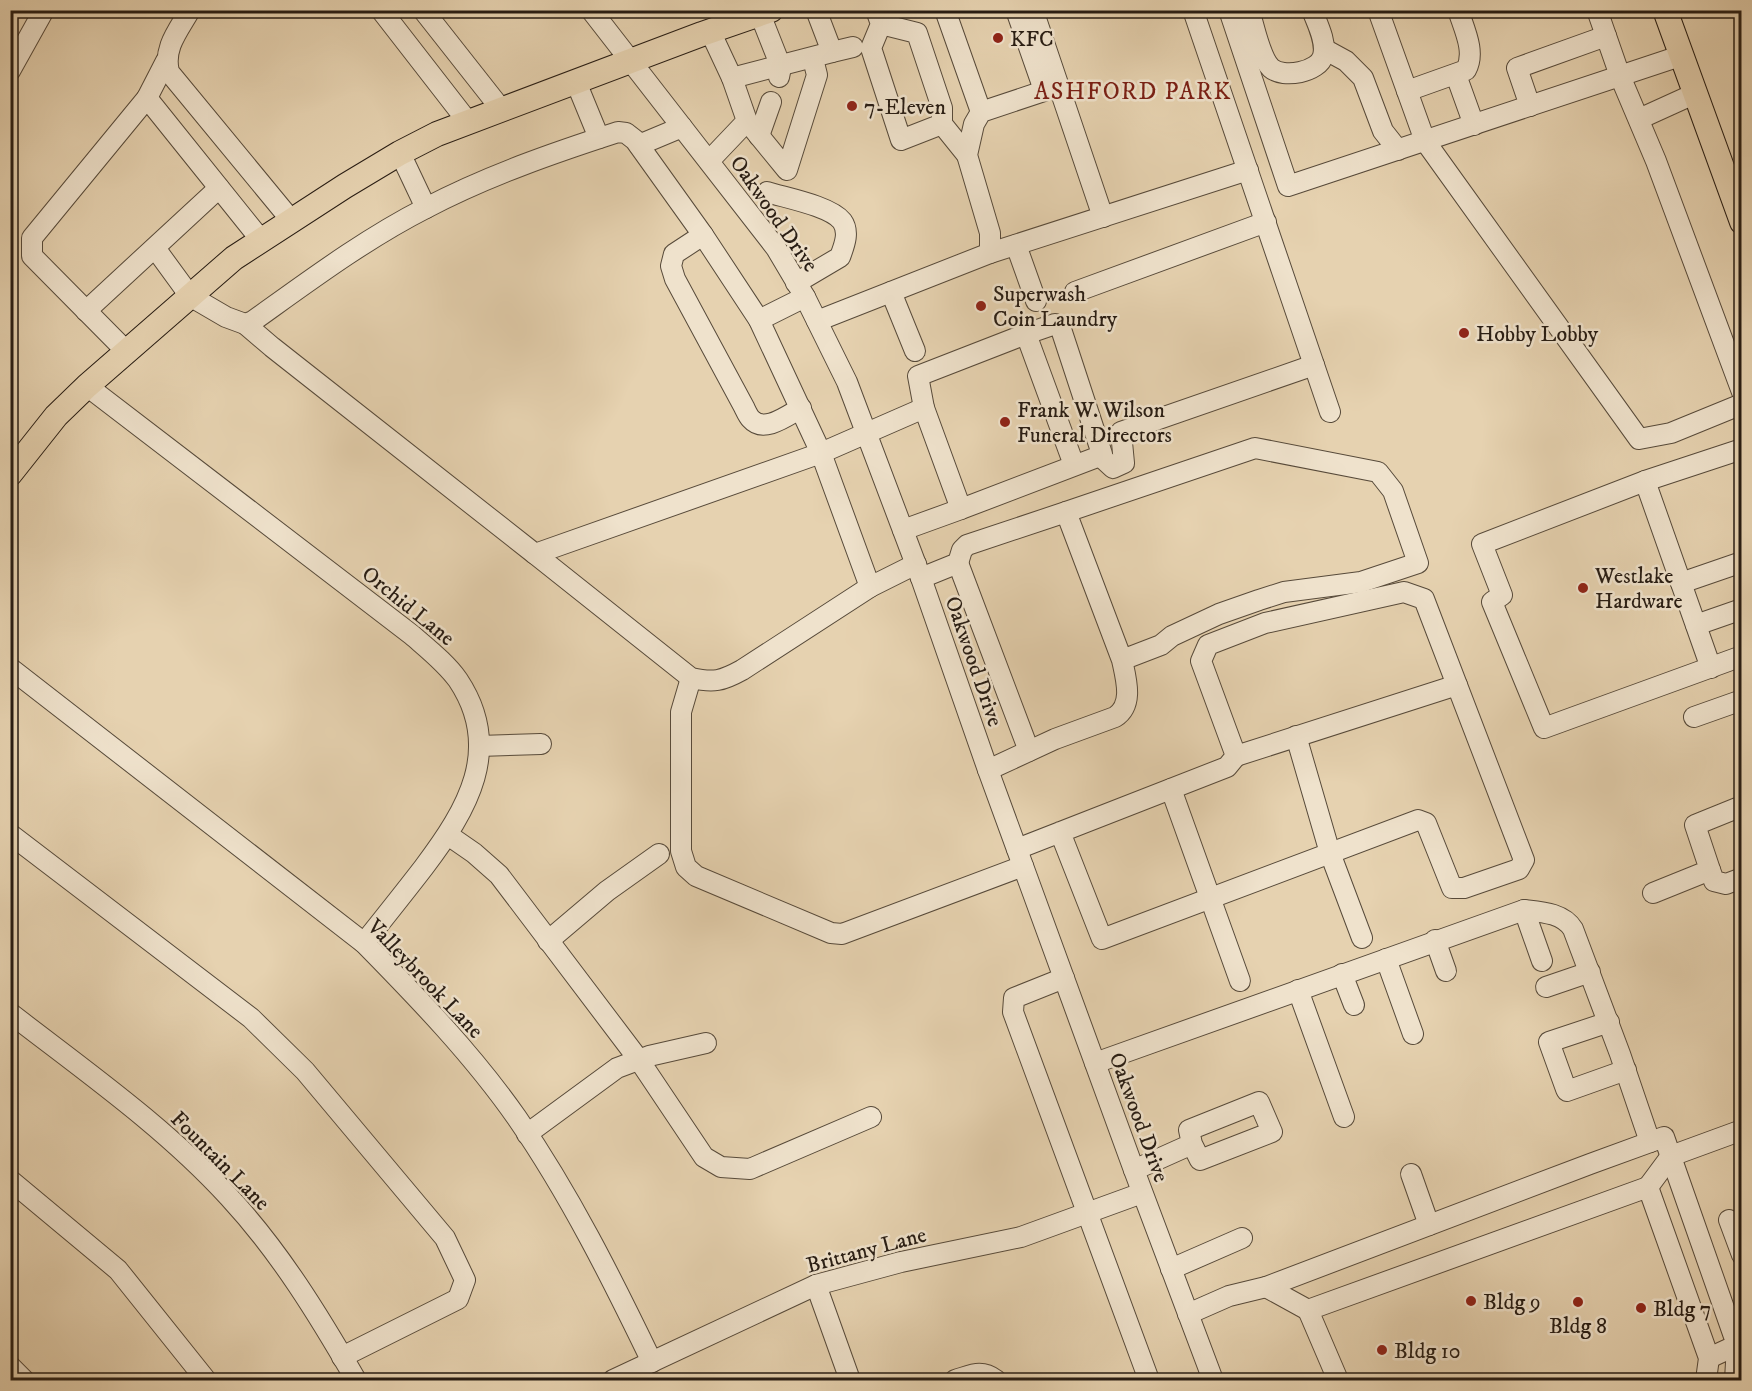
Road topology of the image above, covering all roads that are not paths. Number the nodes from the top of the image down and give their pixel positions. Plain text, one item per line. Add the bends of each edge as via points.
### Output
1 (44, 10) edge
2 (190, 10) edge
3 (381, 10) edge
4 (423, 10) edge
5 (591, 10) edge
6 (816, 10) edge
7 (945, 10) edge
8 (1016, 10) edge
9 (1033, 10) edge
10 (1193, 10) edge
11 (1229, 10) edge
12 (1249, 10) edge
13 (1312, 10) edge
14 (1378, 10) edge
15 (1458, 10) edge
16 (1597, 10) edge
17 (1665, 10) edge
18 (765, 12) edge
19 (731, 17) edge
20 (879, 17) edge
21 (710, 31) junction
22 (1606, 36) junction
23 (853, 47) dead end
24 (1324, 49) junction
25 (832, 52) junction
26 (1680, 56) junction
27 (813, 59) junction
28 (166, 60) junction
29 (631, 61) junction
30 (10, 71) edge
31 (779, 74) junction
32 (1456, 75) junction
33 (1620, 76) junction
34 (732, 78) junction
35 (576, 82) junction
36 (1051, 88) junction
37 (1407, 91) junction
38 (1694, 94) junction
39 (147, 98) junction
40 (771, 102) dead end
41 (1530, 106) junction
42 (501, 109) junction
43 (981, 112) junction
44 (1639, 119) junction
45 (747, 120) junction
46 (468, 122) junction
47 (942, 124) junction
48 (1474, 125) junction
49 (682, 128) junction
50 (759, 136) junction
51 (599, 138) junction
52 (1425, 141) junction
53 (639, 146) junction
54 (1398, 150) junction
55 (400, 153) junction
56 (967, 155) junction
57 (709, 161) junction
58 (787, 170) junction
59 (1248, 170) junction
60 (219, 188) junction
61 (767, 192) junction
62 (426, 208) junction
63 (748, 212) junction
64 (1103, 217) junction
65 (291, 220) junction
66 (1266, 222) junction
67 (1742, 222) edge
68 (703, 235) junction
69 (261, 240) junction
70 (1016, 245) junction
71 (155, 248) junction
72 (990, 253) junction
73 (801, 290) junction
74 (891, 291) junction
75 (1075, 292) dead end
76 (190, 296) junction
77 (1036, 301) dead end
78 (86, 311) junction
79 (759, 320) junction
80 (817, 321) junction
81 (245, 324) junction
82 (1026, 334) junction
83 (127, 351) junction
84 (915, 351) dead end
85 (1314, 365) junction
86 (87, 386) junction
87 (1742, 392) edge
88 (1742, 404) edge
89 (801, 408) junction
90 (924, 408) junction
91 (1330, 412) dead end
92 (867, 431) junction
93 (1742, 449) edge
94 (821, 453) junction
95 (1100, 456) junction
96 (1074, 465) junction
97 (10, 474) edge
98 (1645, 481) junction
99 (961, 509) junction
100 (1066, 512) junction
101 (903, 530) junction
102 (535, 554) junction
103 (1742, 562) edge
104 (958, 563) junction
105 (918, 571) junction
106 (1681, 583) junction
107 (870, 587) junction
108 (1742, 609) edge
109 (1696, 625) junction
110 (1742, 656) edge
111 (1122, 660) junction
112 (10, 668) edge
113 (1711, 668) junction
114 (691, 678) junction
115 (1457, 684) junction
116 (1742, 700) edge
117 (1694, 717) dead end
118 (1296, 736) junction
119 (541, 744) dead end
120 (479, 746) junction
121 (1029, 751) junction
122 (1236, 756) junction
123 (988, 770) junction
124 (1171, 789) junction
125 (1742, 809) edge
126 (1060, 832) junction
127 (10, 834) edge
128 (448, 835) junction
129 (1330, 853) junction
130 (659, 854) dead end
131 (1020, 857) junction
132 (1710, 870) junction
133 (1742, 878) edge
134 (1653, 893) dead end
135 (1210, 898) junction
136 (1524, 909) junction
137 (1362, 938) dead end
138 (1435, 940) junction
139 (548, 941) junction
140 (364, 943) junction
141 (1386, 959) junction
142 (1542, 961) dead end
143 (1446, 971) dead end
144 (1590, 972) junction
145 (1342, 974) junction
146 (1064, 978) junction
147 (1240, 981) dead end
148 (1546, 987) dead end
149 (1298, 990) junction
150 (1354, 1005) dead end
151 (10, 1013) edge
152 (1609, 1022) junction
153 (1413, 1034) dead end
154 (706, 1043) dead end
155 (639, 1060) junction
156 (1095, 1063) junction
157 (1626, 1070) junction
158 (871, 1117) dead end
159 (1344, 1117) dead end
160 (1742, 1130) edge
161 (527, 1134) junction
162 (1650, 1142) junction
163 (1192, 1144) dead end
164 (1671, 1156) junction
165 (1134, 1170) junction
166 (1411, 1174) dead end
167 (10, 1180) edge
168 (1648, 1187) junction
169 (1142, 1192) junction
170 (1086, 1212) junction
171 (1729, 1220) dead end
172 (1429, 1225) junction
173 (1242, 1238) dead end
174 (1742, 1255) edge
175 (1171, 1269) junction
176 (816, 1286) junction
177 (1266, 1287) junction
178 (1308, 1310) junction
179 (1188, 1314) junction
180 (1739, 1344) edge
181 (342, 1357) junction
182 (1709, 1358) junction
183 (652, 1362) junction
184 (10, 1366) edge
185 (24, 1380) edge
186 (206, 1380) edge
187 (356, 1380) edge
188 (613, 1380) edge
189 (850, 1380) edge
190 (955, 1380) edge
191 (996, 1380) edge
192 (1149, 1380) edge
193 (1213, 1380) edge
194 (1338, 1380) edge
195 (1706, 1380) edge
196 (1735, 1380) edge

1 - 30 street
2 - 28 street
3 - 46 street
4 - 42 street
5 - 29 street, Oakwood Drive
6 - 25 street
7 - 43 street
8 - 36 street
9 - 36 street
10 - 59 street
11 - 54 street via 1287,186
12 - 24 street via 1266,62 1281,74 1317,66
13 - 24 street
14 - 37 street
15 - 32 street via 1470,48 1470,63
16 - 22 street
17 - 26 main road
18 - 19 main road
18 - 31 street
19 - 21 main road
20 - 47 street via 918,33 942,108
20 - 47 street via 871,48 901,140
21 - 29 main road
21 - 34 street
22 - 33 street
22 - 41 street via 1517,68
23 - 25 street
24 - 54 street via 1346,61 1363,78 1383,131
25 - 27 street
26 - 33 street
26 - 38 main road
27 - 31 street
27 - 58 street via 817,75
28 - 39 street
28 - 65 street via 169,72
29 - 35 main road
29 - 49 street, Oakwood Drive
31 - 34 street
32 - 37 street
32 - 48 street
33 - 41 street
33 - 44 street
34 - 45 street
35 - 42 main road
35 - 51 street
36 - 43 street
36 - 64 street
37 - 52 street
38 - 44 street
38 - 67 main road
39 - 60 street
39 - 78 street via 32,238 32,256
40 - 50 street
41 - 48 street
42 - 46 main road
43 - 56 street
44 - 87 street
45 - 50 street
45 - 57 street
46 - 55 main road
47 - 56 street
48 - 52 street
49 - 53 street
49 - 57 street, Oakwood Drive
50 - 58 street
51 - 53 street via 626,133
51 - 62 street via 511,169
52 - 54 street
52 - 88 street via 1639,439 1671,433
53 - 68 street
55 - 62 street
55 - 65 main road
56 - 72 street via 990,233
57 - 63 street, Oakwood Drive
58 - 61 street
59 - 64 street
59 - 66 street
60 - 69 street
60 - 71 street
61 - 63 street
61 - 73 street via 831,212 843,222 846,238 840,257
62 - 81 street via 373,238
63 - 73 street, Oakwood Drive
64 - 70 street
65 - 69 main road
66 - 75 street
66 - 85 street
68 - 79 street
68 - 89 street via 674,254 670,266 751,419 757,424 769,424
69 - 76 main road
70 - 72 street
70 - 77 street
71 - 76 street
71 - 78 street
72 - 74 street
73 - 79 street
73 - 80 street, Oakwood Drive
74 - 80 street
74 - 84 street
76 - 81 street
76 - 83 main road
78 - 83 street
79 - 89 street
80 - 92 street, Oakwood Drive
81 - 102 street
82 - 90 street via 920,374
82 - 95 street via 1054,324 1060,326 1102,451
82 - 96 street
83 - 86 main road
85 - 91 street
85 - 95 street via 1120,432 1124,463 1113,468
86 - 97 main road via 56,416
86 - 120 street, Orchid Lane via 441,661 467,696 475,716
89 - 94 street
90 - 92 street
90 - 99 street
92 - 94 street
92 - 101 street, Oakwood Drive
93 - 98 street
94 - 102 street
94 - 107 street
95 - 96 street
96 - 99 street
98 - 106 street
98 - 113 street via 1482,544 1502,595 1492,602 1544,729
99 - 101 street
100 - 104 street via 967,545
100 - 111 street
100 - 111 street via 1255,448 1378,472 1393,491 1418,563 1361,582 1284,592 1259,600 1219,614 1161,645
101 - 105 street, Oakwood Drive
102 - 114 street
103 - 106 street
104 - 105 street
104 - 121 street
105 - 107 street
105 - 123 street, Oakwood Drive
106 - 109 street
107 - 114 street via 723,680
108 - 109 street
109 - 113 street
110 - 113 street
111 - 121 street via 1127,696 1123,712
112 - 140 street, Valleybrook Lane
114 - 131 street via 681,712 681,851 686,867 696,876 831,933 842,933
115 - 118 street
115 - 122 street via 1424,599 1404,592 1264,623 1208,645 1201,661
115 - 129 street via 1524,860 1519,869 1464,888 1452,888 1426,823 1418,820
116 - 117 street
118 - 122 street
118 - 129 street
119 - 120 street
120 - 128 street, Orchid Lane via 474,782
121 - 123 street
122 - 124 street via 1227,767
123 - 131 street, Oakwood Drive
124 - 126 street
124 - 135 street
125 - 132 street via 1695,825
126 - 131 street
126 - 135 street via 1101,939
127 - 181 street via 251,1018 305,1071 445,1238 465,1280 458,1299
128 - 139 street via 499,875
128 - 140 street, Orchid Lane
129 - 135 street
129 - 137 street
130 - 139 street
131 - 146 street, Oakwood Drive
132 - 133 street via 1714,881 1726,884
132 - 134 street
135 - 147 street
136 - 138 street
136 - 142 street
136 - 144 street via 1565,919
138 - 141 street
138 - 143 street
139 - 155 street
140 - 161 street, Valleybrook Lane via 469,1057
141 - 145 street
141 - 153 street
144 - 148 street
144 - 152 street
145 - 149 street
145 - 150 street
146 - 156 street, Oakwood Drive
146 - 170 street via 1014,998 1013,1012
149 - 156 street
149 - 159 street
151 - 181 street, Fountain Lane via 148,1122 228,1196 270,1245
152 - 157 street
152 - 157 street via 1549,1042 1567,1092
154 - 155 street
155 - 158 street via 704,1157 721,1167 750,1169
155 - 161 street via 617,1068
156 - 165 street, Oakwood Drive
157 - 162 street
160 - 164 street
161 - 183 street, Valleybrook Lane via 566,1194
162 - 164 street via 1664,1137
162 - 172 street
163 - 165 street
164 - 168 street
164 - 180 street
165 - 169 street, Oakwood Drive
166 - 172 street
167 - 186 street via 118,1270
168 - 178 street
168 - 182 street
169 - 170 street, Brittany Lane
169 - 175 street, Oakwood Drive
170 - 176 street, Brittany Lane via 1021,1237 901,1262
170 - 192 street
171 - 174 street
172 - 177 street
173 - 175 street
175 - 179 street, Oakwood Drive
176 - 183 street, Brittany Lane
176 - 189 street
177 - 178 street
177 - 179 street via 1229,1296
178 - 194 street
179 - 193 street, Oakwood Drive
180 - 182 street
180 - 196 street
181 - 187 street, Fountain Lane
182 - 195 street
183 - 188 street, Brittany Lane
184 - 185 street
190 - 191 street via 978,1373

